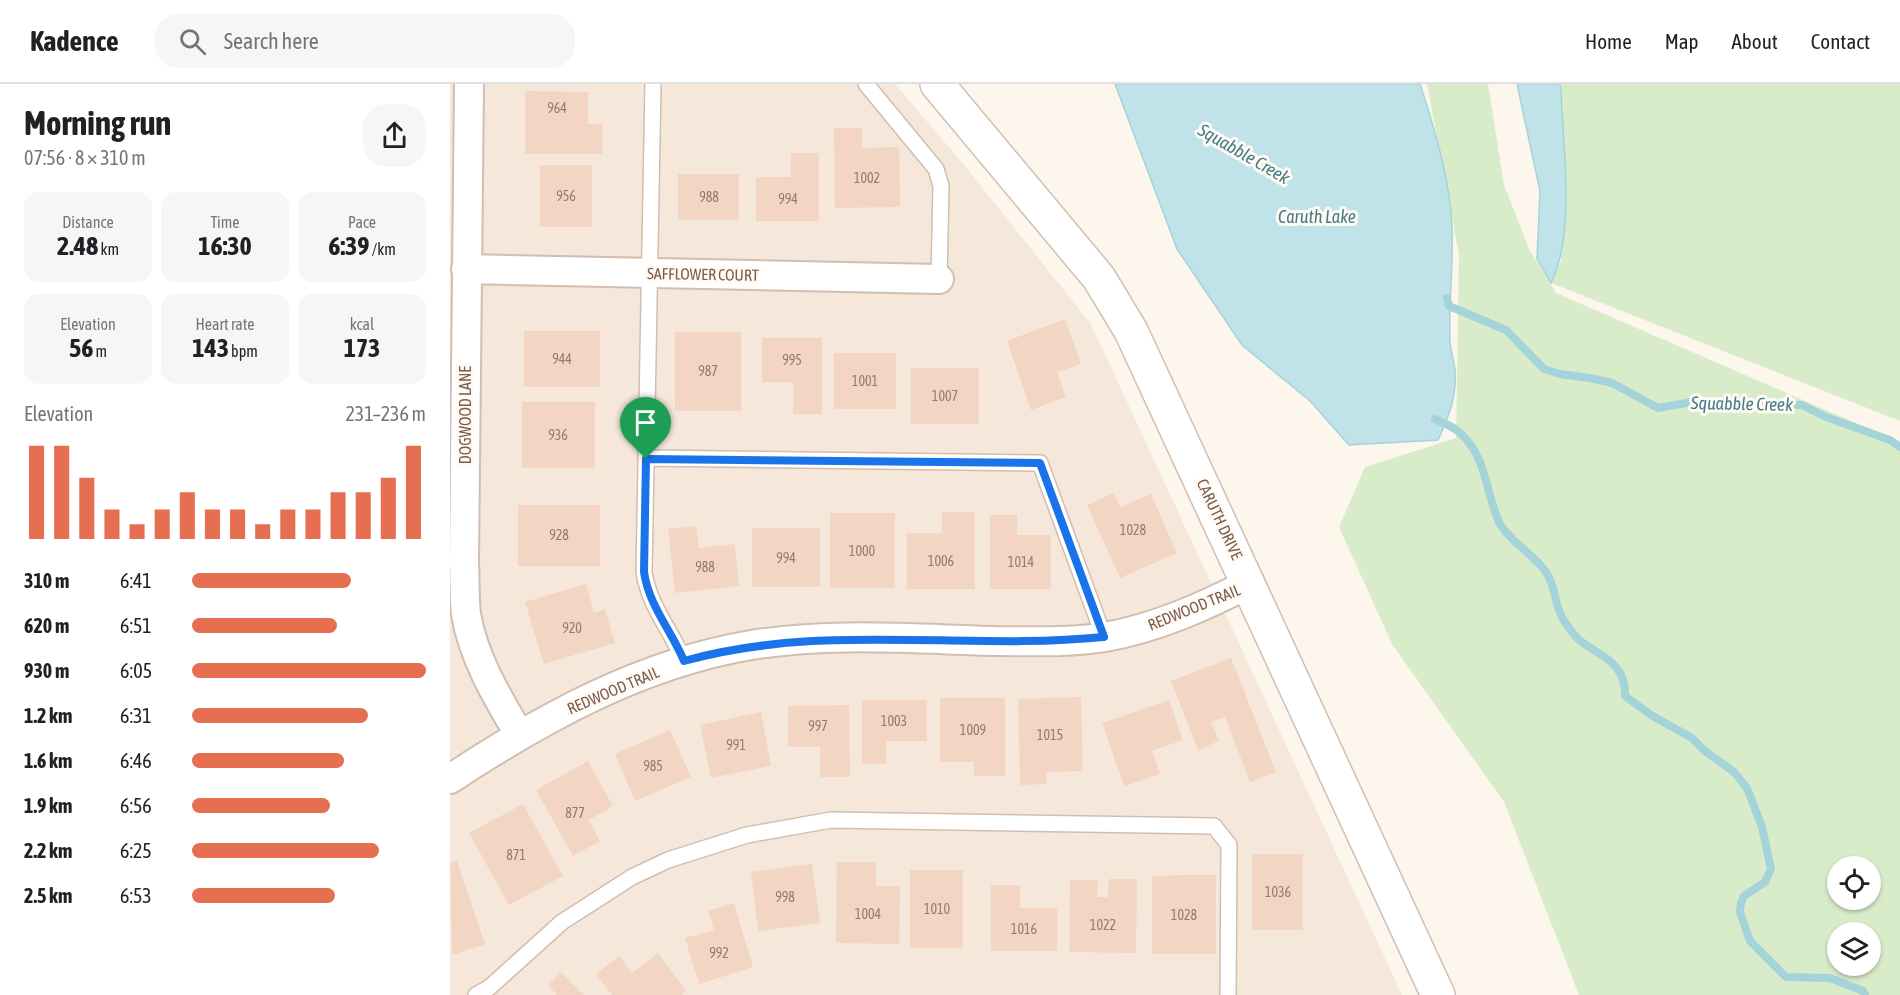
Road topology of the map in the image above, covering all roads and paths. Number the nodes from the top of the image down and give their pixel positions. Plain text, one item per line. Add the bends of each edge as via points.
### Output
1 (470, 84) edge
2 (653, 84) edge
3 (866, 84) edge
4 (937, 84) edge
5 (466, 269) junction
6 (648, 273) junction
7 (939, 279) joint
8 (646, 459) junction
9 (1250, 583) junction
10 (1104, 637) junction
11 (684, 661) junction
12 (519, 734) junction
13 (450, 779) edge
14 (476, 995) edge
15 (1228, 995) edge
16 (1438, 995) edge

1 - 5 street, DOGWOOD LANE
2 - 6 lane
3 - 7 lane via 936,169 940,186
4 - 9 street, CARUTH DRIVE via 1099,278 1131,331
5 - 6 street, SAFFLOWER COURT
5 - 12 street, DOGWOOD LANE via 466,615 490,682
6 - 7 street, SAFFLOWER COURT
6 - 8 lane
8 - 10 lane via 1040,463
8 - 11 lane via 646,587
9 - 10 street, REDWOOD TRAIL via 1152,626
9 - 16 street, CARUTH DRIVE
10 - 11 street, REDWOOD TRAIL via 1058,641 809,639 752,645
11 - 12 street, REDWOOD TRAIL via 590,697
12 - 13 street, REDWOOD TRAIL
14 - 15 lane via 562,922 632,877 668,860 747,835 831,820 1214,826 1229,845

